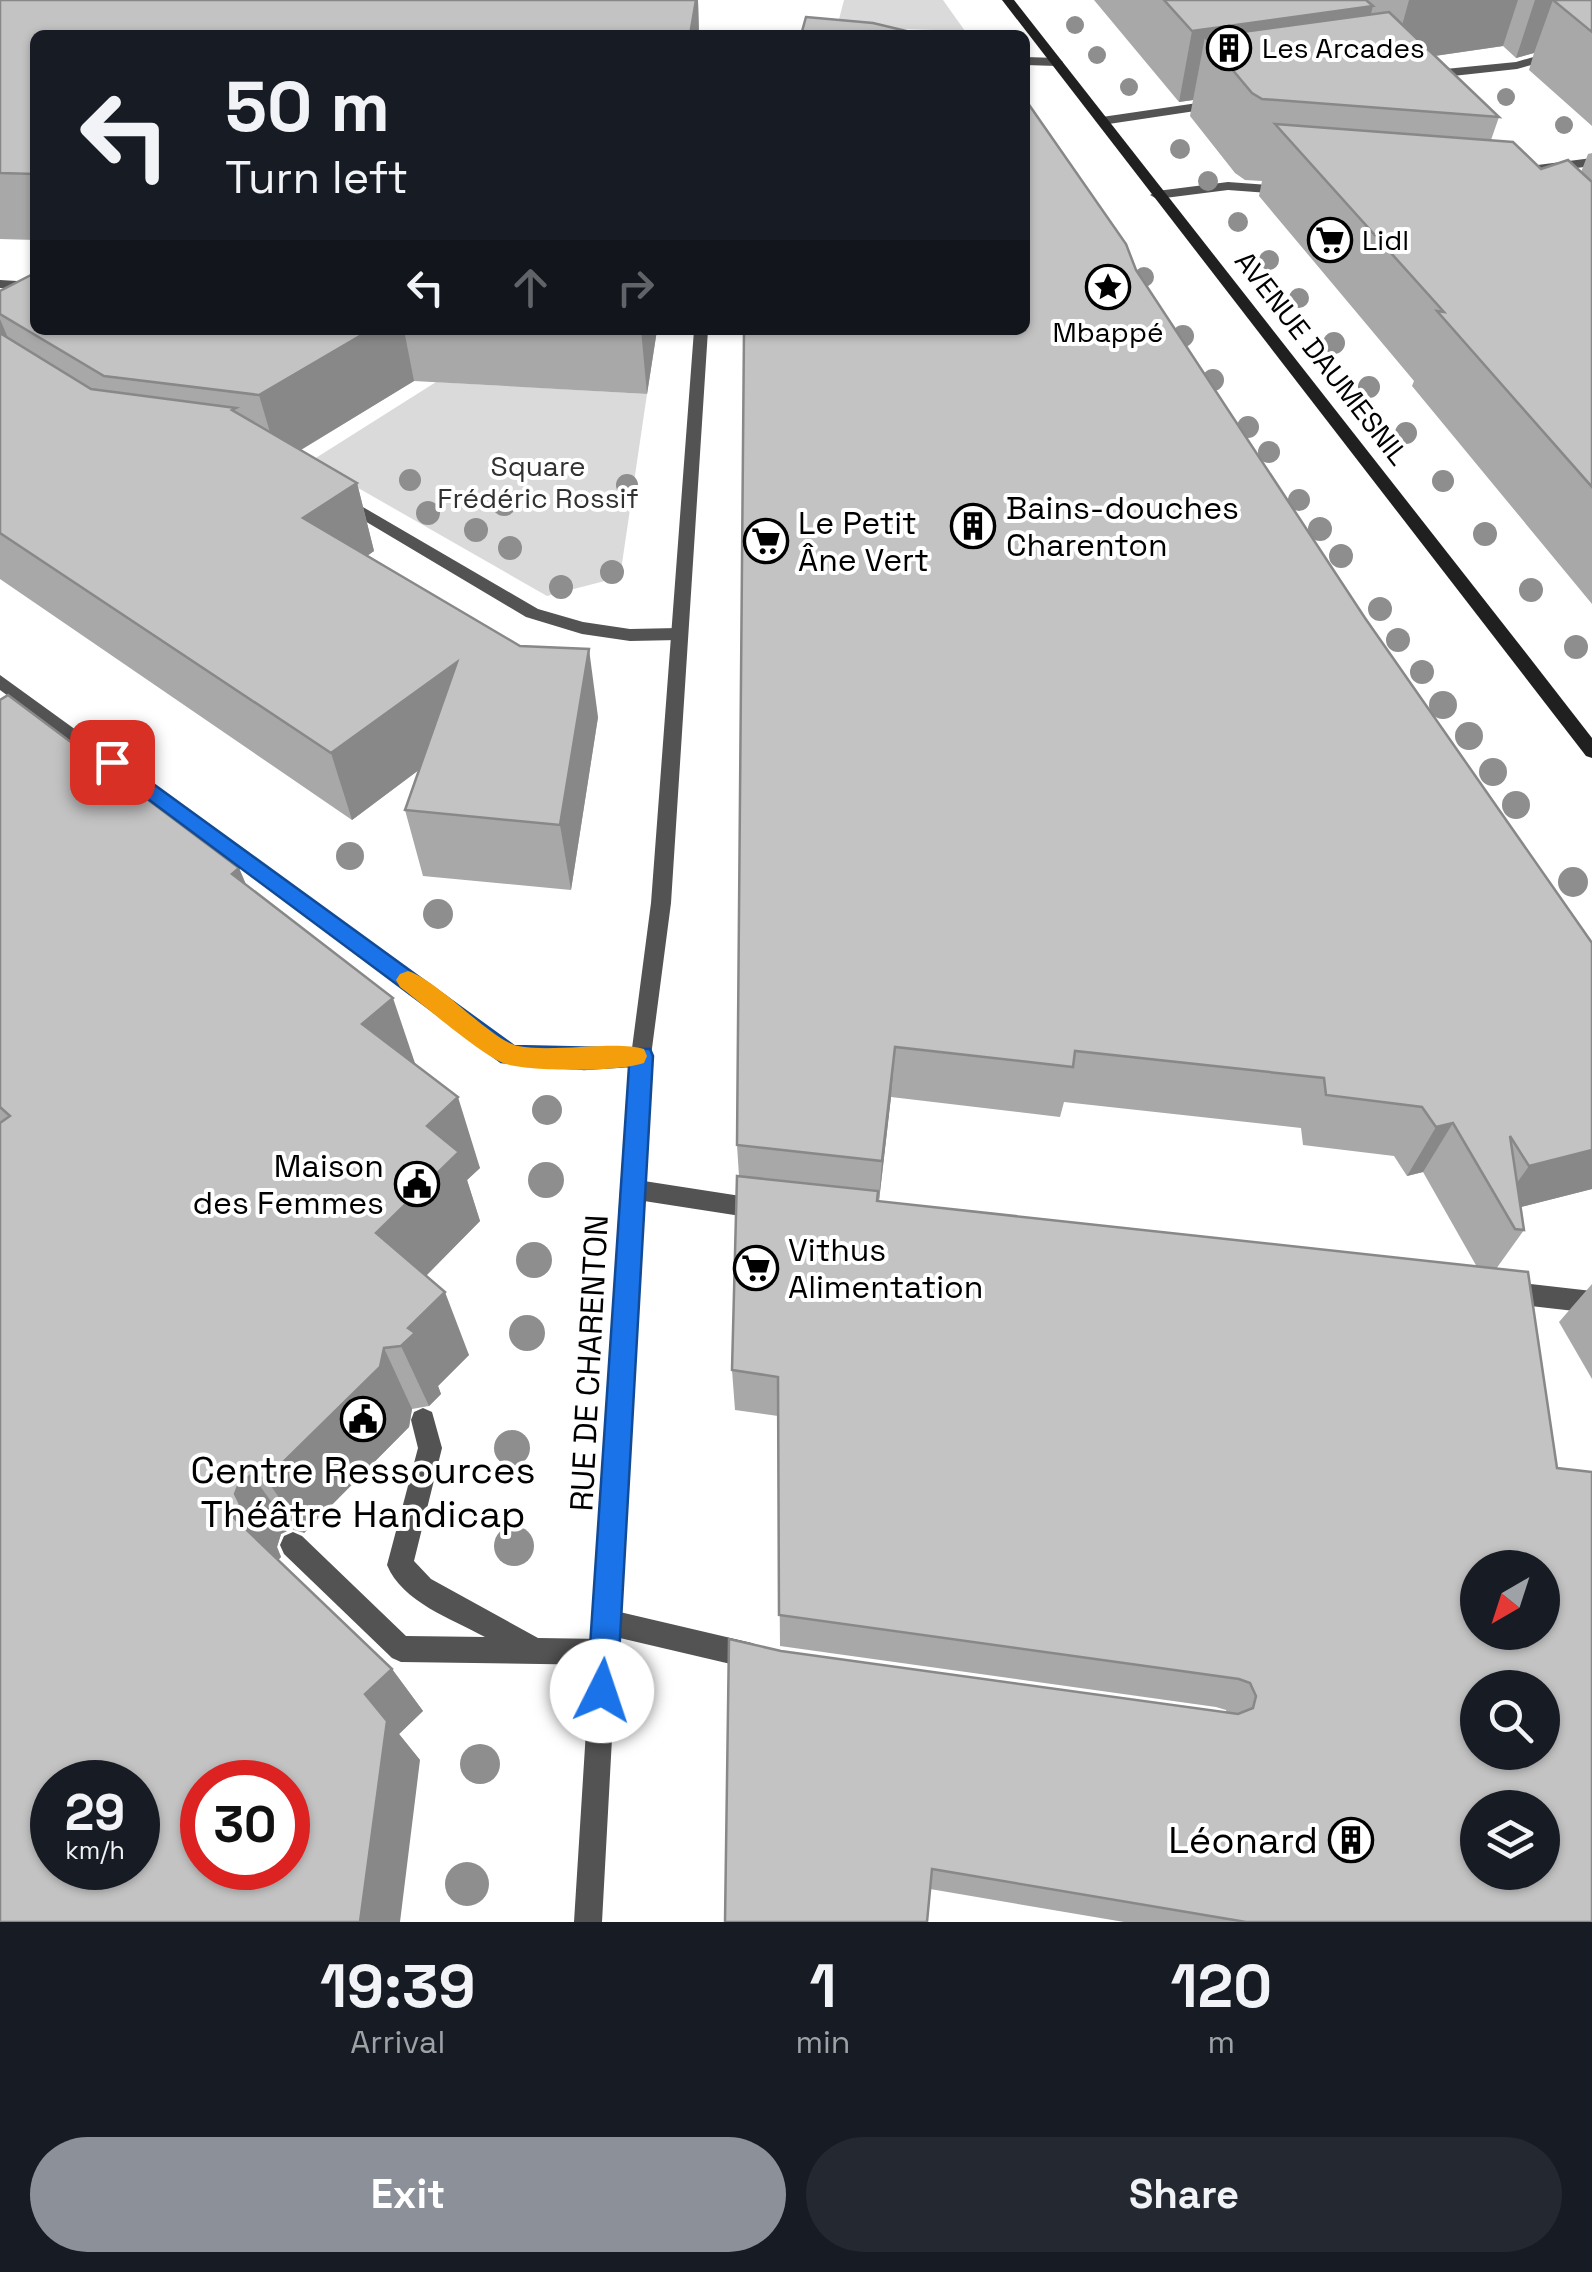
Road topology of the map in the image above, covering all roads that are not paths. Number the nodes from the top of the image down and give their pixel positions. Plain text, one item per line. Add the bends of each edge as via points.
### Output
1 (1008, 0) edge
2 (1592, 44) edge
3 (1030, 61) edge
4 (1057, 62) junction
5 (1408, 76) edge
6 (1224, 104) edge
7 (1102, 121) junction
8 (1592, 162) edge
9 (1496, 174) edge
10 (1303, 192) edge
11 (1157, 196) junction
12 (0, 284) edge
13 (30, 286) edge
14 (701, 335) edge
15 (323, 488) edge
16 (678, 634) junction
17 (0, 681) edge
18 (82, 739) junction
19 (49, 742) edge
20 (1589, 743) edge
21 (641, 1056) junction
22 (631, 1189) junction
23 (788, 1212) edge
24 (1481, 1290) edge
25 (1592, 1302) edge
26 (423, 1420) dead end
27 (293, 1545) dead end
28 (608, 1622) junction
29 (532, 1649) junction
30 (604, 1652) junction
31 (782, 1663) edge
32 (588, 1922) edge

1 - 4 main road, AVENUE DAUMESNIL
2 - 5 street via 1517,64
3 - 4 street
4 - 7 main road, AVENUE DAUMESNIL
6 - 7 street
7 - 11 main road, AVENUE DAUMESNIL
8 - 9 street
10 - 11 street via 1228,186
11 - 20 main road, AVENUE DAUMESNIL
12 - 13 street
14 - 16 street, RUE DE CHARENTON
15 - 16 street via 532,612 610,632
16 - 21 street, RUE DE CHARENTON via 661,903
17 - 18 street
18 - 19 street
18 - 21 street via 510,1056
21 - 22 street, RUE DE CHARENTON
22 - 23 street
22 - 28 street, RUE DE CHARENTON
24 - 25 street
26 - 29 street via 430,1448 400,1565 422,1588
27 - 29 street via 401,1649
28 - 30 street, RUE DE CHARENTON
28 - 31 street
29 - 30 street
30 - 32 street, RUE DE CHARENTON

